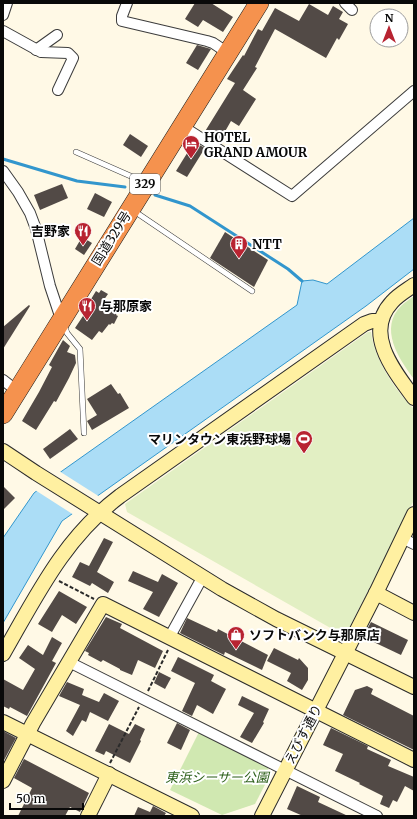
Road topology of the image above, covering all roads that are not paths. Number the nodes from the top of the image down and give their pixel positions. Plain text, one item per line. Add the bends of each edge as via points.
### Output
1 (7, 3) edge
2 (127, 3) edge
3 (259, 3) edge
4 (3, 15) edge
5 (3, 31) edge
6 (57, 35) dead end
7 (36, 50) junction
8 (228, 53) junction
9 (58, 90) dead end
10 (414, 91) edge
11 (182, 126) junction
12 (76, 152) dead end
13 (3, 172) edge
14 (146, 183) junction
15 (130, 208) junction
16 (414, 285) edge
17 (252, 291) dead end
18 (61, 319) junction
19 (381, 321) junction
20 (10, 386) edge
21 (414, 398) edge
22 (3, 414) edge
23 (84, 433) dead end
24 (3, 451) edge
25 (99, 513) junction
26 (414, 514) edge
27 (408, 541) edge
28 (202, 578) junction
29 (376, 593) junction
30 (414, 613) edge
31 (169, 638) junction
32 (345, 653) junction
33 (3, 654) edge
34 (69, 662) junction
35 (414, 687) edge
36 (316, 711) junction
37 (3, 722) edge
38 (27, 734) junction
39 (414, 760) edge
40 (285, 770) junction
41 (109, 774) junction
42 (3, 781) edge
43 (88, 816) edge
44 (190, 816) edge
45 (262, 816) edge
46 (377, 816) edge

1 - 4 street
2 - 8 street via 122,21 207,41
3 - 8 highway, 国道329号 / 329
5 - 7 street
6 - 7 street
7 - 9 street via 68,53 73,58
8 - 11 highway, 国道329号 / 329
10 - 11 street via 292,196
11 - 14 highway, 国道329号 / 329
12 - 14 lane
13 - 18 street via 30,213
14 - 15 highway, 国道329号 / 329
15 - 17 lane
15 - 18 highway, 国道329号 / 329
16 - 19 street via 392,301
18 - 20 highway, 国道329号 / 329
18 - 23 lane via 66,333 80,349
19 - 21 street via 381,344 385,354
19 - 25 street via 364,324
20 - 22 highway, 国道329号 / 329
24 - 25 street
25 - 28 street
25 - 33 street via 62,554
26 - 27 street, えびす通り
27 - 29 street, えびす通り
28 - 31 street
28 - 32 street
29 - 30 street
29 - 32 street, えびす通り
31 - 34 street via 103,604
31 - 36 street
32 - 35 street
32 - 36 street, えびす通り
34 - 38 street
34 - 40 street
36 - 39 street
36 - 40 street, えびす通り
37 - 38 street
38 - 41 street
38 - 42 street
40 - 45 street, えびす通り
40 - 46 street
41 - 43 street
41 - 44 street

